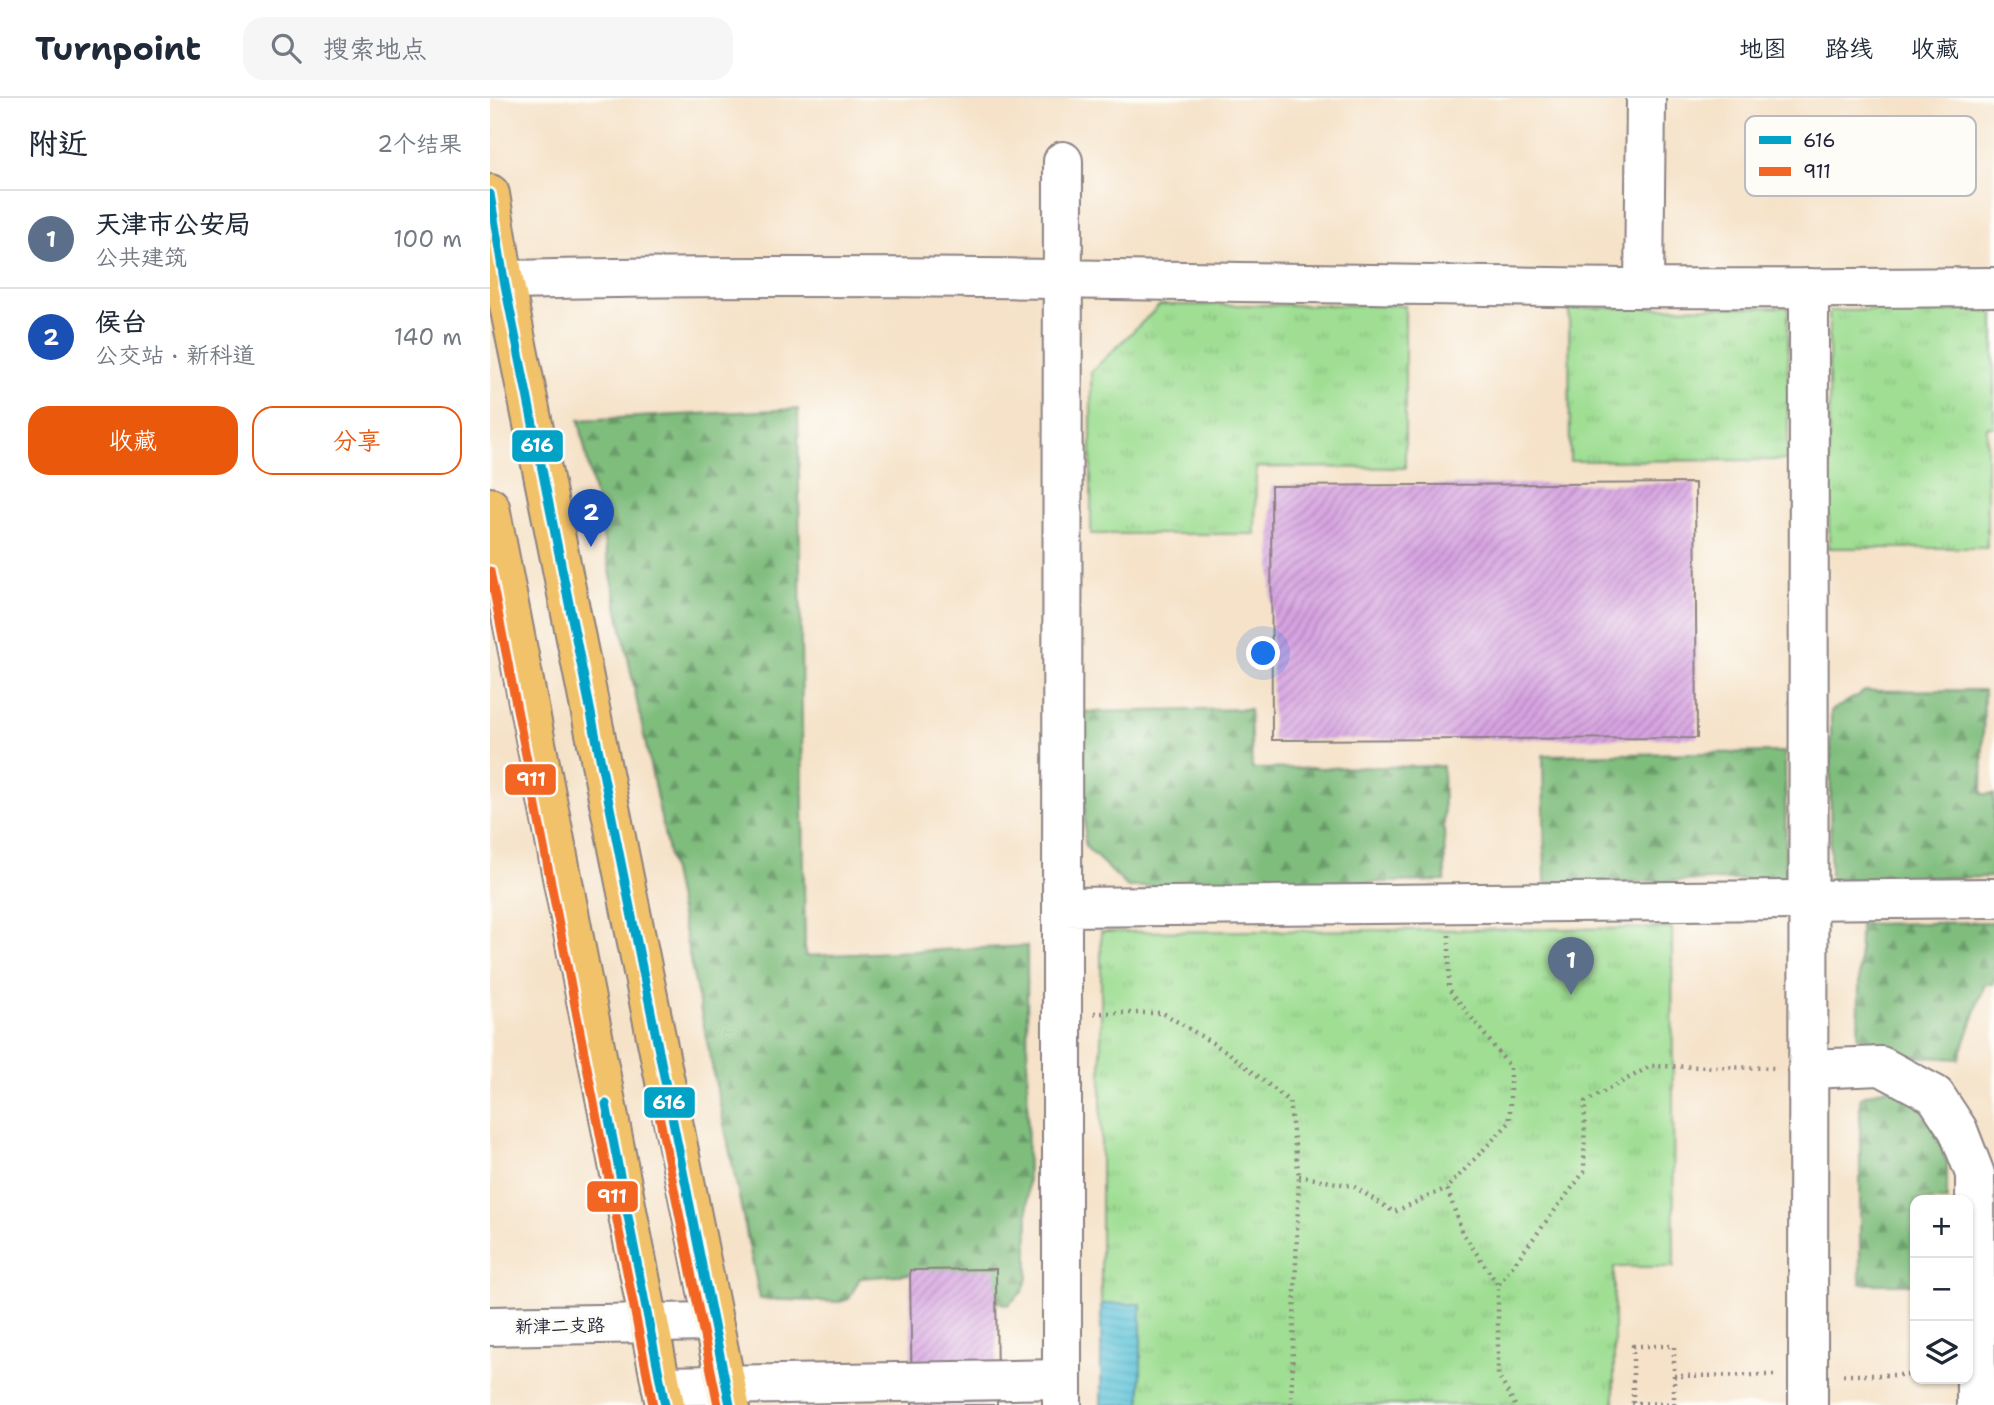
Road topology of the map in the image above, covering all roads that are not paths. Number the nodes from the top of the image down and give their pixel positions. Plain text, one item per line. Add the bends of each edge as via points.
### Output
1 (1646, 98) edge
2 (1063, 161) dead end
3 (490, 194) edge
4 (1063, 279) junction
5 (504, 280) junction
6 (1994, 287) edge
7 (1644, 288) junction
8 (1809, 288) junction
9 (490, 507) edge
10 (1994, 898) edge
11 (1808, 899) junction
12 (1062, 907) junction
13 (1808, 1069) junction
14 (713, 1322) junction
15 (649, 1325) junction
16 (490, 1326) edge
17 (1062, 1392) edge
18 (728, 1395) edge
19 (664, 1396) edge
20 (1808, 1405) edge
21 (1976, 1405) edge

1 - 7 street
2 - 4 street
3 - 5 main road
4 - 5 street via 657,276
4 - 7 street
4 - 12 street
5 - 14 main road
6 - 8 street
7 - 8 street
8 - 11 street
9 - 15 main road
10 - 11 street
11 - 12 street
11 - 13 street
12 - 17 street
13 - 20 street
13 - 21 street via 1881,1066 1935,1095 1958,1130 1975,1174
14 - 15 street, 新津二支路
14 - 18 main road
15 - 16 street, 新津二支路
15 - 19 main road
17 - 18 street
18 - 19 street

